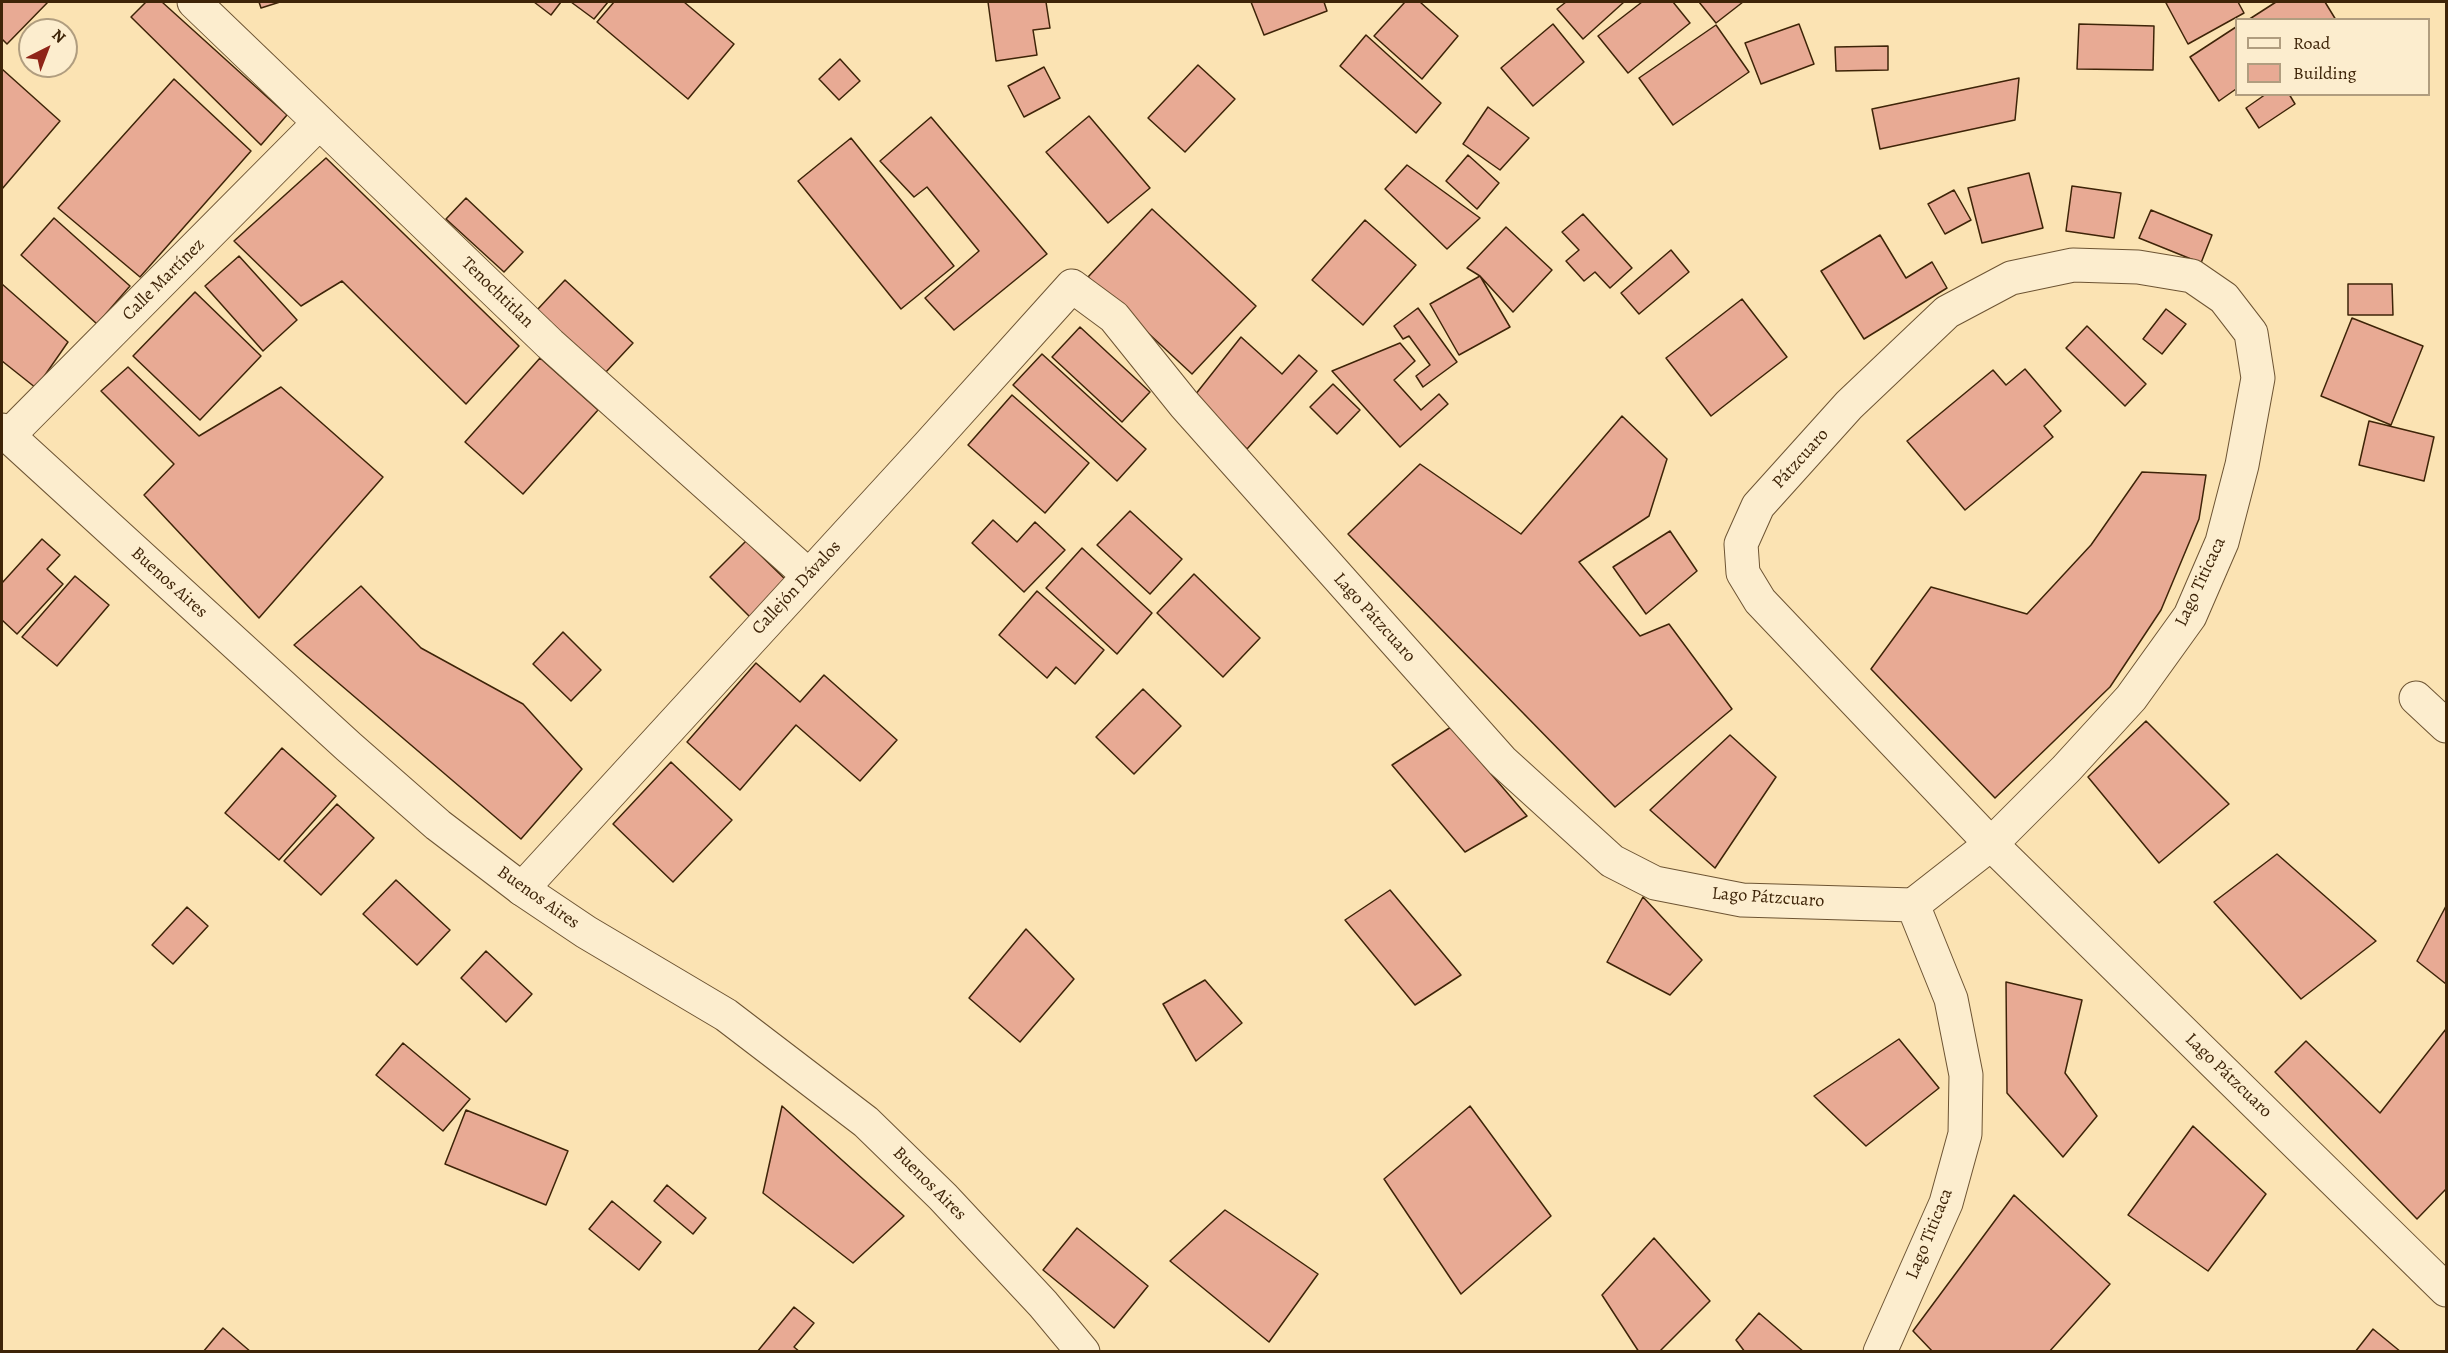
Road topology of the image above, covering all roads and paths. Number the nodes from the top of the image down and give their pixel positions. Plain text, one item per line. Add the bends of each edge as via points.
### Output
1 (194, 2) edge
2 (319, 123) junction
3 (1072, 286) joint
4 (2224, 298) joint
5 (5, 433) edge
6 (808, 575) junction
7 (2416, 698) dead end
8 (2446, 726) edge
9 (1991, 844) junction
10 (522, 889) junction
11 (1913, 905) junction
12 (2446, 1290) edge
13 (1083, 1352) edge
14 (1880, 1352) edge

1 - 2 street, Tenochtitlan
2 - 5 street, Calle Martínez
2 - 6 street, Tenochtitlan via 550,344
3 - 6 street, Callejón Dávalos
3 - 11 street, Lago Pátzcuaro via 1114,317 1184,404 1502,761 1612,861 1655,883 1742,900
4 - 9 street, Lago Titicaca via 2251,333 2258,378 2242,465 2222,542 2190,616 2159,662 2066,770
4 - 9 street, Pátzcuaro via 2192,276 2138,267 2073,265 2011,278 1947,312 1849,405 1758,506 1741,544 1743,573 1760,601
5 - 10 street, Buenos Aires via 349,747 438,825
6 - 10 street, Callejón Dávalos
7 - 8 street
9 - 11 street
9 - 12 street, Lago Pátzcuaro
10 - 13 street, Buenos Aires via 726,1015 866,1122 943,1197
11 - 14 street, Lago Titicaca via 1951,999 1966,1075 1965,1134 1946,1203

